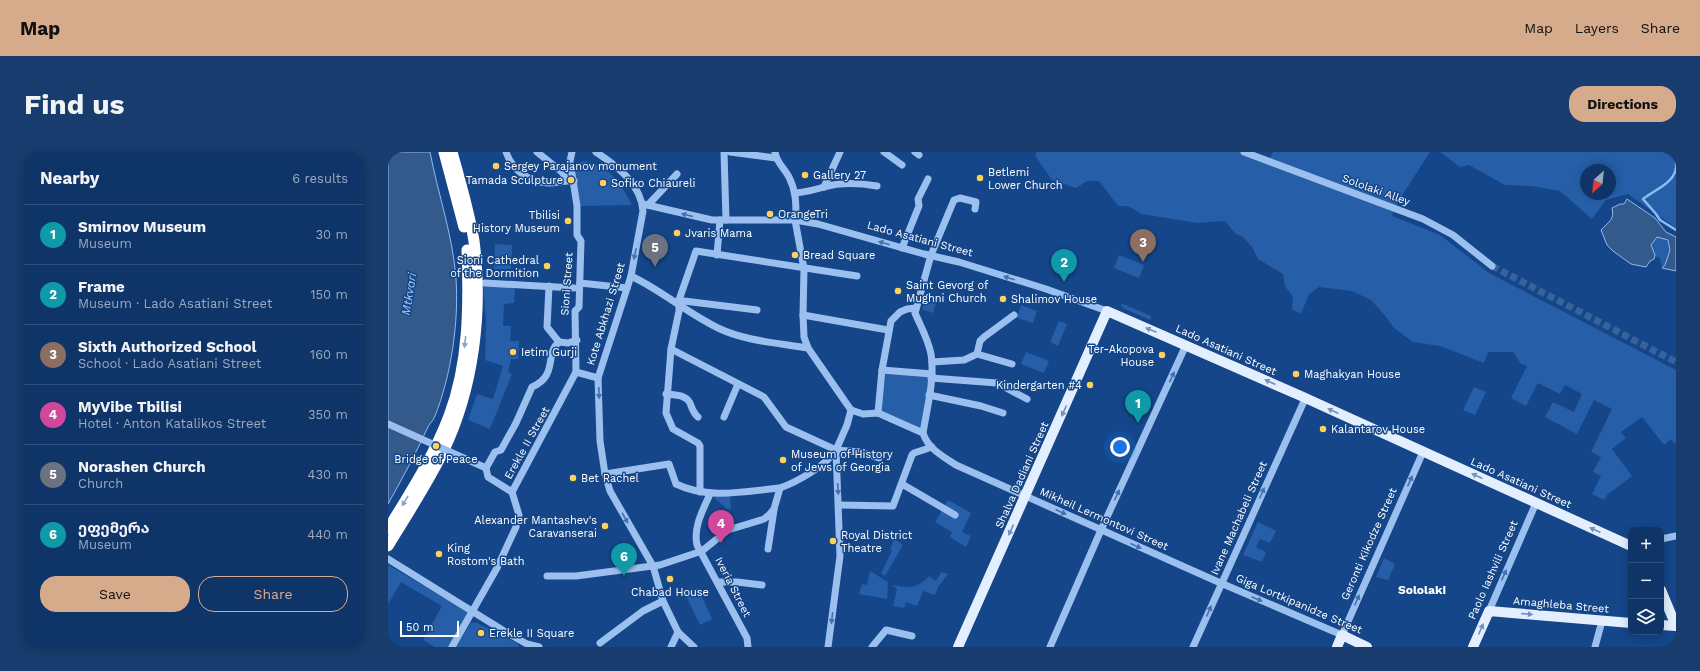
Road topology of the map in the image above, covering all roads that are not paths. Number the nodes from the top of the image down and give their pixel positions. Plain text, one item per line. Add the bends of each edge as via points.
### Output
1 (444, 152) edge
2 (452, 152) edge
3 (506, 152) edge
4 (537, 152) edge
5 (572, 152) edge
6 (596, 152) edge
7 (724, 152) edge
8 (730, 152) edge
9 (840, 152) edge
10 (884, 152) edge
11 (1244, 152) edge
12 (775, 155) edge
13 (902, 165) dead end
14 (677, 174) dead end
15 (928, 179) dead end
16 (566, 181) junction
17 (574, 181) junction
18 (877, 186) dead end
19 (824, 187) junction
20 (796, 193) junction
21 (645, 205) junction
22 (975, 209) dead end
23 (723, 220) junction
24 (795, 220) junction
25 (902, 248) junction
26 (717, 255) junction
27 (931, 255) junction
28 (1492, 266) tunnel mouth
29 (804, 269) junction
30 (631, 276) junction
31 (858, 276) dead end
32 (485, 283) dead end
33 (580, 283) junction
34 (549, 286) junction
35 (574, 288) dead end
36 (627, 288) junction
37 (679, 304) junction
38 (916, 308) junction
39 (757, 310) dead end
40 (1107, 311) junction
41 (803, 315) junction
42 (1014, 315) dead end
43 (888, 330) junction
44 (577, 340) junction
45 (559, 342) junction
46 (1186, 345) junction
47 (808, 348) junction
48 (671, 349) junction
49 (977, 354) junction
50 (932, 362) junction
51 (1012, 364) dead end
52 (882, 370) junction
53 (576, 372) junction
54 (932, 376) junction
55 (598, 378) junction
56 (738, 384) junction
57 (666, 394) junction
58 (929, 395) junction
59 (1027, 399) dead end
60 (1305, 399) junction
61 (851, 410) junction
62 (1003, 412) dead end
63 (878, 413) junction
64 (698, 417) dead end
65 (724, 417) dead end
66 (388, 424) edge
67 (924, 434) junction
68 (932, 448) junction
69 (836, 450) junction
70 (1423, 452) junction
71 (879, 458) dead end
72 (486, 468) junction
73 (605, 474) junction
74 (902, 484) junction
75 (780, 488) junction
76 (512, 492) junction
77 (700, 492) junction
78 (710, 494) junction
79 (1026, 496) junction
80 (1536, 503) junction
81 (839, 505) junction
82 (774, 510) junction
83 (955, 515) dead end
84 (388, 529) edge
85 (1101, 530) junction
86 (1676, 536) edge
87 (1664, 539) edge
88 (1628, 545) edge
89 (388, 546) edge
90 (768, 549) dead end
91 (702, 551) junction
92 (388, 559) edge
93 (652, 566) junction
94 (547, 576) dead end
95 (719, 582) junction
96 (1221, 584) junction
97 (762, 585) dead end
98 (1664, 597) edge
99 (663, 601) junction
100 (1488, 611) junction
101 (473, 612) junction
102 (1602, 621) junction
103 (1628, 623) edge
104 (1664, 625) edge
105 (1676, 626) edge
106 (678, 632) junction
107 (1342, 635) junction
108 (912, 636) dead end
109 (603, 644) edge
110 (527, 645) edge
111 (452, 647) edge
112 (539, 647) edge
113 (671, 647) edge
114 (694, 647) edge
115 (748, 647) edge
116 (828, 647) edge
117 (872, 647) edge
118 (958, 647) edge
119 (1050, 647) edge
120 (1193, 647) edge
121 (1337, 647) edge
122 (1367, 647) edge
123 (1472, 647) edge
124 (1594, 647) edge

1 -> 84 highway via 467,249 468,317 463,360 444,428 424,469
2 - 89 highway via 474,242 476,307 471,359 460,408 443,452
3 - 16 street via 516,170 528,178 543,182
4 - 16 street via 563,173
5 - 17 street, Sioni Street via 570,161
6 - 21 street via 634,185
7 - 23 street
8 - 12 street
9 - 19 street
10 - 13 street
11 - 28 street, Sololaki Alley via 1423,219 1453,236
12 - 20 street via 789,176
14 - 21 street
15 - 25 street via 918,199 919,206
16 - 17 street
17 - 33 street, Sioni Street via 577,235 581,242
18 - 19 street via 846,183
19 - 20 street
20 - 24 street
23 -> 21 street, Lado Asatiani Street
21 -> 30 street, Kote Abkhazi Street
22 - 27 street via 976,202 960,198 954,200
23 - 24 street, Lado Asatiani Street
23 - 26 street
25 -> 24 street, Lado Asatiani Street
24 - 29 street
25 - 27 street, Lado Asatiani Street
26 - 29 street
26 - 37 street via 696,251
27 - 38 street
40 -> 27 street, Lado Asatiani Street via 1046,289
29 - 31 street
29 - 41 street
30 - 36 street, Kote Abkhazi Street
30 - 37 street via 653,286
32 - 34 street via 516,281
33 - 36 street
33 - 44 street, Sioni Street via 579,307 575,311
34 - 35 street
34 - 45 street via 547,327
36 - 55 street, Kote Abkhazi Street
37 - 39 street via 684,300
37 - 47 street via 703,320 742,336
37 - 48 street
38 - 43 street via 900,312
38 - 50 street via 915,313 925,334
46 -> 40 main road, Lado Asatiani Street
40 -> 79 main road, Shalva Dadiani Street
41 - 43 street
41 - 47 street via 803,329
42 - 49 street via 980,341
43 - 52 street
44 - 45 street
44 - 53 street, Sioni Street
45 - 72 street via 555,346 547,375 541,383 532,387 516,423
60 -> 46 main road, Lado Asatiani Street
85 -> 46 street
47 - 61 street
48 - 56 street
48 - 57 street
49 - 50 street via 964,360
49 - 51 street
50 - 54 street
52 - 54 street
52 - 63 street
53 - 55 street
53 - 76 street, Erekle II Street
54 - 58 street
54 - 59 street via 997,383
55 -> 73 street, Kote Abkhazi Street via 600,441
56 - 65 street
56 - 69 street via 764,397 786,427
57 - 64 street via 683,396
57 - 77 street via 666,413 673,429 700,446
58 - 62 street
58 - 67 street
70 -> 60 main road, Lado Asatiani Street
96 -> 60 street, Ivane Machabeli Street
61 - 63 street via 862,414
61 - 69 street
63 - 67 street
66 - 72 street, bridge
67 - 68 street, Mikheil Lermontovi Street
68 - 74 street via 914,453
68 - 79 street, Mikheil Lermontovi Street via 971,473
69 - 71 street via 860,452
69 - 75 street via 827,461 795,482
69 -> 81 street
80 -> 70 main road, Lado Asatiani Street
107 -> 70 street, Geronti Kikodze Street
72 - 76 street via 488,477
73 - 77 street via 669,464 676,484
73 -> 93 street, Kote Abkhazi Street via 610,490
74 - 81 street via 893,506
74 - 83 street
75 - 78 street
75 - 82 street
76 - 101 street, Erekle II Street via 519,515 516,527
77 - 78 street
78 - 91 street, Iveria Street via 695,536
79 -> 85 street, Mikheil Lermontovi Street
79 -> 118 main road, Shalva Dadiani Street
88 -> 80 main road, Lado Asatiani Street
100 -> 80 street, Paolo Iashvili Street
81 -> 116 street via 840,556
82 - 90 street
82 - 91 street via 764,519 728,530
85 -> 96 street, Mikheil Lermontovi Street
85 - 119 street
86 - 87 street
91 - 93 street
91 - 95 street, Iveria Street
92 - 101 street
93 - 94 street via 576,576
93 - 99 street, Kote Abkhazi Street
95 - 97 street
95 - 115 street, Iveria Street via 747,638
96 -> 107 street, Giga Lortkipanidze Street
120 -> 96 street, Ivane Machabeli Street
98 - 105 main road
99 - 106 street, Kote Abkhazi Street
99 - 109 street via 643,611
100 -> 102 main road, Amaghleba Street
123 -> 100 main road, Paolo Iashvili Street
101 - 110 street
101 - 111 street, Erekle II Street
102 - 103 main road, Amaghleba Street
102 - 124 street
104 - 105 main road
106 - 113 street
106 - 114 street, Kote Abkhazi Street
107 - 121 main road, Geronti Kikodze Street
107 - 122 main road, Giga Lortkipanidze Street
108 - 117 street via 886,630
110 - 112 street

